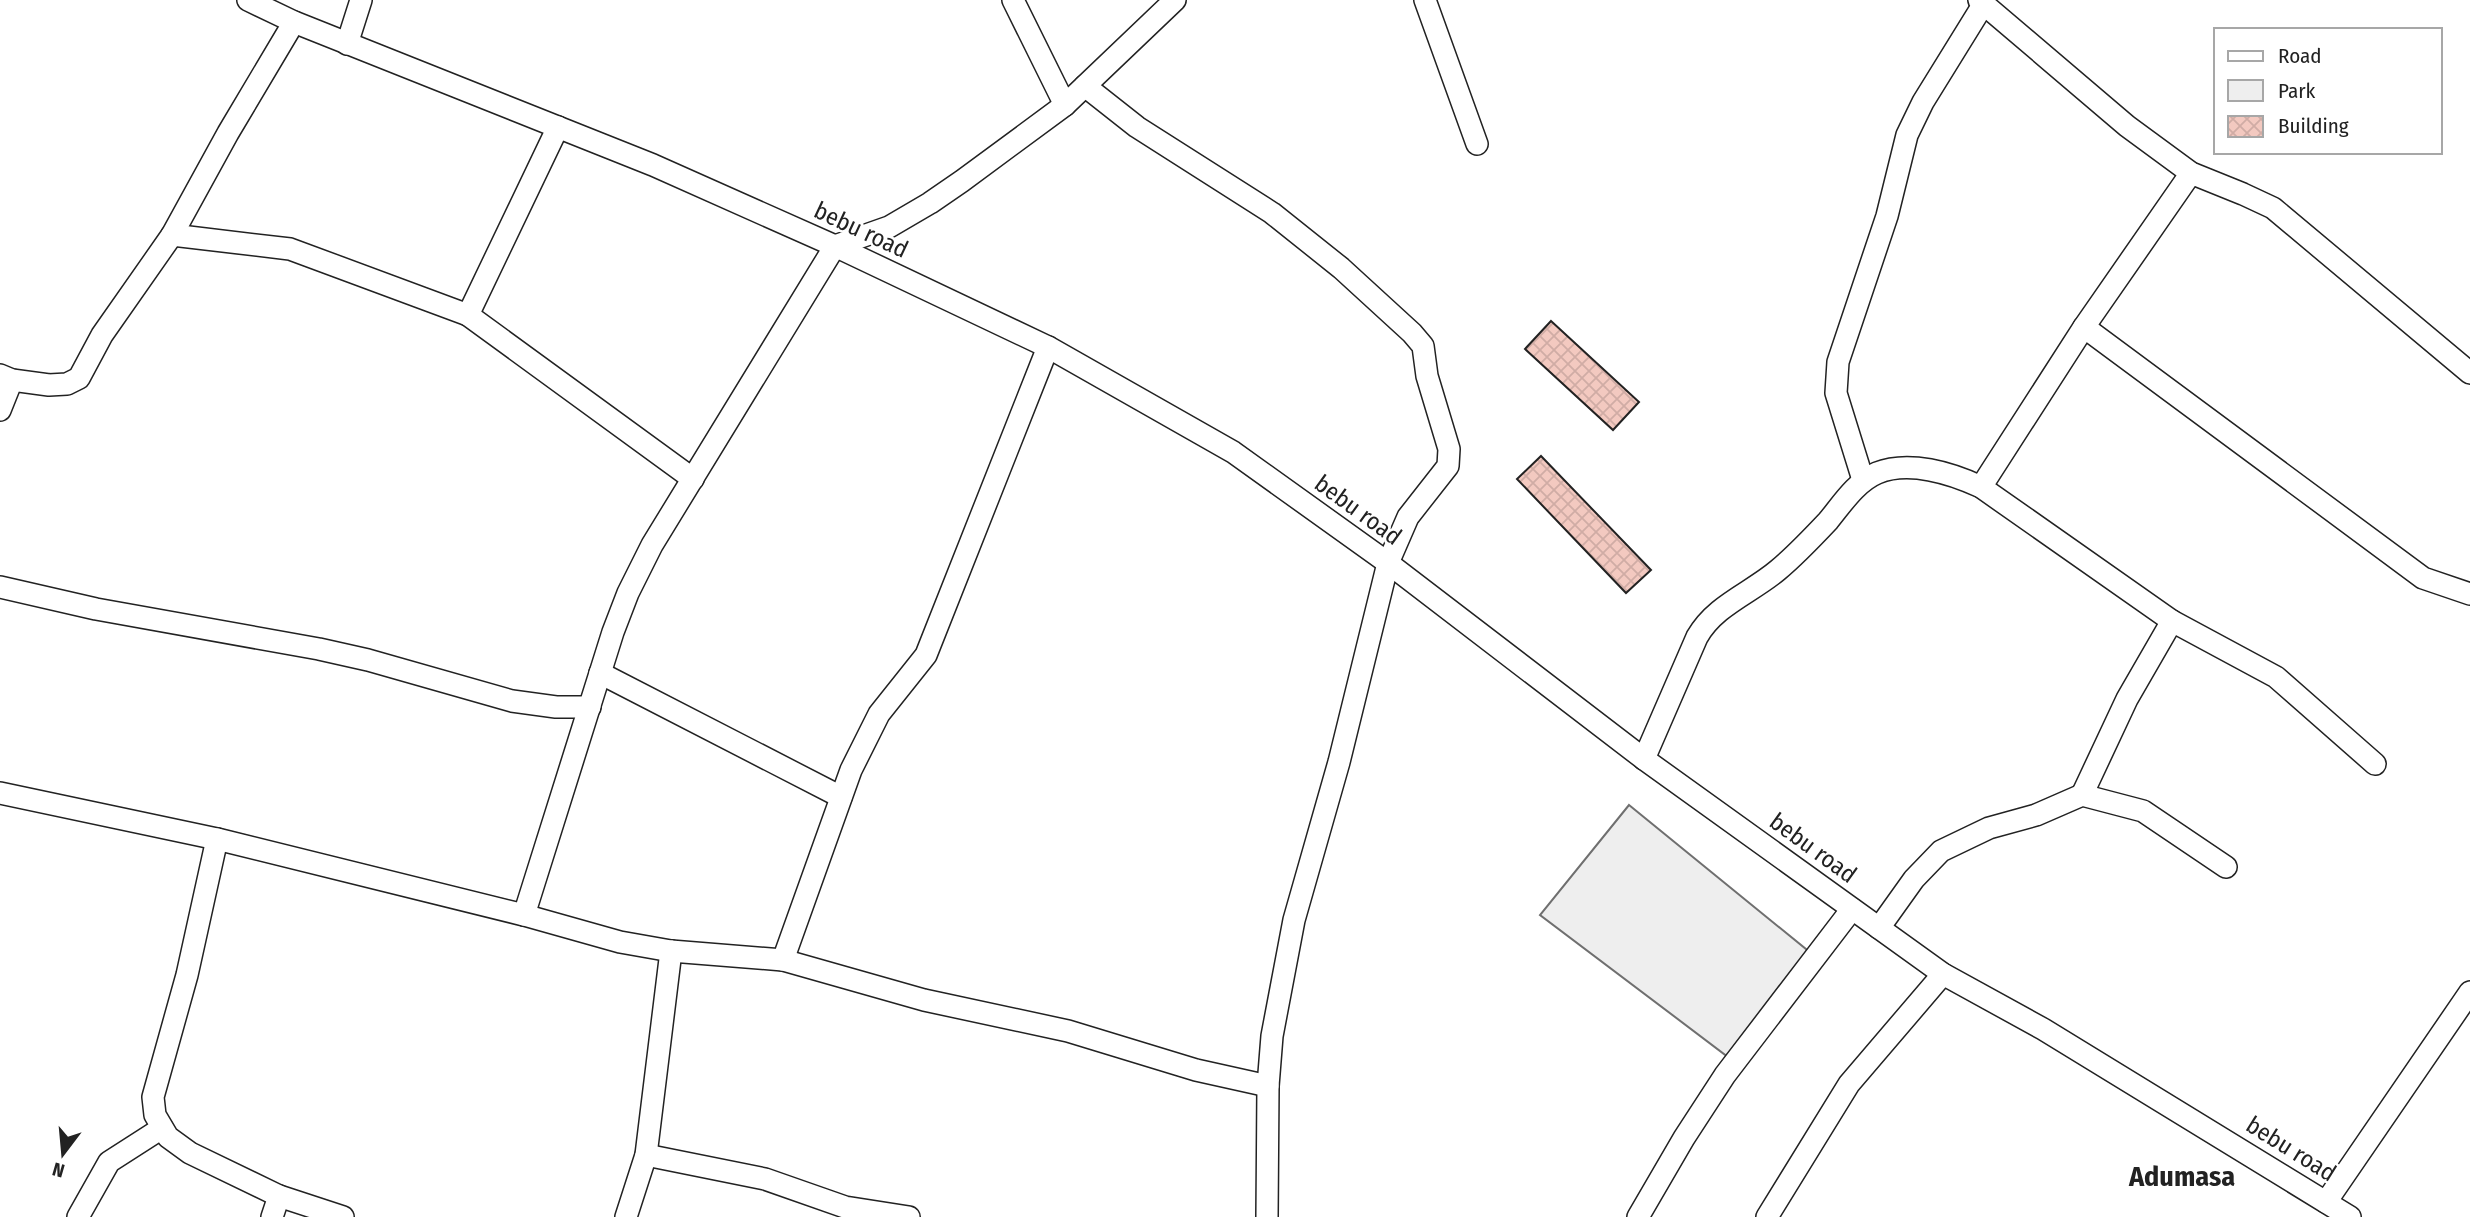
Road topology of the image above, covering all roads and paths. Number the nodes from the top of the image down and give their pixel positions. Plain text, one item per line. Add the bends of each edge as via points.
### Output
1 (248, 0) edge
2 (360, 0) edge
3 (1013, 0) edge
4 (1175, 0) edge
5 (1425, 0) edge
6 (1981, 3) edge
7 (293, 22) junction
8 (347, 44) junction
9 (1084, 86) junction
10 (1065, 105) junction
11 (558, 127) junction
12 (1477, 144) dead end
13 (2191, 173) junction
14 (172, 235) junction
15 (835, 246) junction
16 (468, 315) junction
17 (2084, 327) junction
18 (1048, 346) junction
19 (2470, 373) edge
20 (6, 377) edge
21 (0, 410) edge
22 (693, 479) junction
23 (1863, 480) junction
24 (1981, 487) junction
25 (1388, 563) junction
26 (0, 587) edge
27 (2470, 594) edge
28 (2172, 621) junction
29 (600, 673) junction
30 (590, 707) junction
31 (1644, 759) junction
32 (2375, 764) dead end
33 (0, 793) edge
34 (2081, 796) junction
35 (841, 797) junction
36 (217, 839) junction
37 (2226, 867) dead end
38 (1852, 909) junction
39 (524, 915) junction
40 (1879, 928) junction
41 (671, 951) junction
42 (783, 960) junction
43 (1943, 974) junction
44 (2470, 992) edge
45 (1268, 1086) junction
46 (162, 1128) junction
47 (646, 1155) junction
48 (279, 1196) junction
49 (2326, 1202) junction
50 (845, 1212) edge
51 (78, 1217) edge
52 (272, 1217) edge
53 (343, 1217) edge
54 (626, 1217) edge
55 (909, 1217) edge
56 (1267, 1217) edge
57 (1638, 1217) edge
58 (1768, 1217) edge
59 (2350, 1217) edge

1 - 7 street, bebu road
2 - 8 street
3 - 10 street
4 - 9 street
5 - 12 street
6 - 13 street via 2127,126
6 - 23 street via 1907,135 1887,216 1838,362 1836,393
7 - 8 street, bebu road
7 - 14 street
8 - 11 street, bebu road
9 - 10 street
9 - 25 street via 1137,127 1272,213 1341,268 1423,346 1449,449 1448,466 1408,517
10 - 15 street via 930,203 888,227
11 - 15 street, bebu road
11 - 16 street
13 - 17 street
13 - 19 street via 2273,208
14 - 16 street via 290,249
14 - 20 street via 102,335 79,378 49,385
15 - 18 street, bebu road
15 - 22 street
16 - 22 street
17 - 24 street
17 - 27 street via 2423,578
18 - 25 street, bebu road via 1233,452
18 - 35 street via 926,655 879,714
20 - 21 street
22 - 29 street via 628,593
23 - 24 street via 1896,468 1918,468
23 - 31 street via 1778,570 1706,621
24 - 28 street
25 - 31 street, bebu road
25 - 45 street via 1294,920 1272,1036
26 - 30 street via 319,649 512,701
28 - 32 street via 2276,677
28 - 34 street via 2127,699
29 - 30 street
29 - 35 street
30 - 39 street
31 - 38 street, bebu road
33 - 36 street
34 - 37 street via 2143,811
34 - 40 street via 1989,828 1941,851
35 - 42 street
36 - 39 street
36 - 46 street via 187,975 153,1097
38 - 40 street, bebu road
38 - 57 street via 1725,1075
39 - 41 street
40 - 43 street, bebu road
41 - 42 street
41 - 47 street
42 - 45 street
43 - 49 street, bebu road via 2043,1029
43 - 58 street via 1849,1084
44 - 49 street
45 - 56 street
46 - 48 street via 190,1153
46 - 51 street via 109,1162
47 - 50 street via 765,1179
47 - 54 street
48 - 52 street
48 - 53 street
49 - 59 street, bebu road
50 - 55 street

